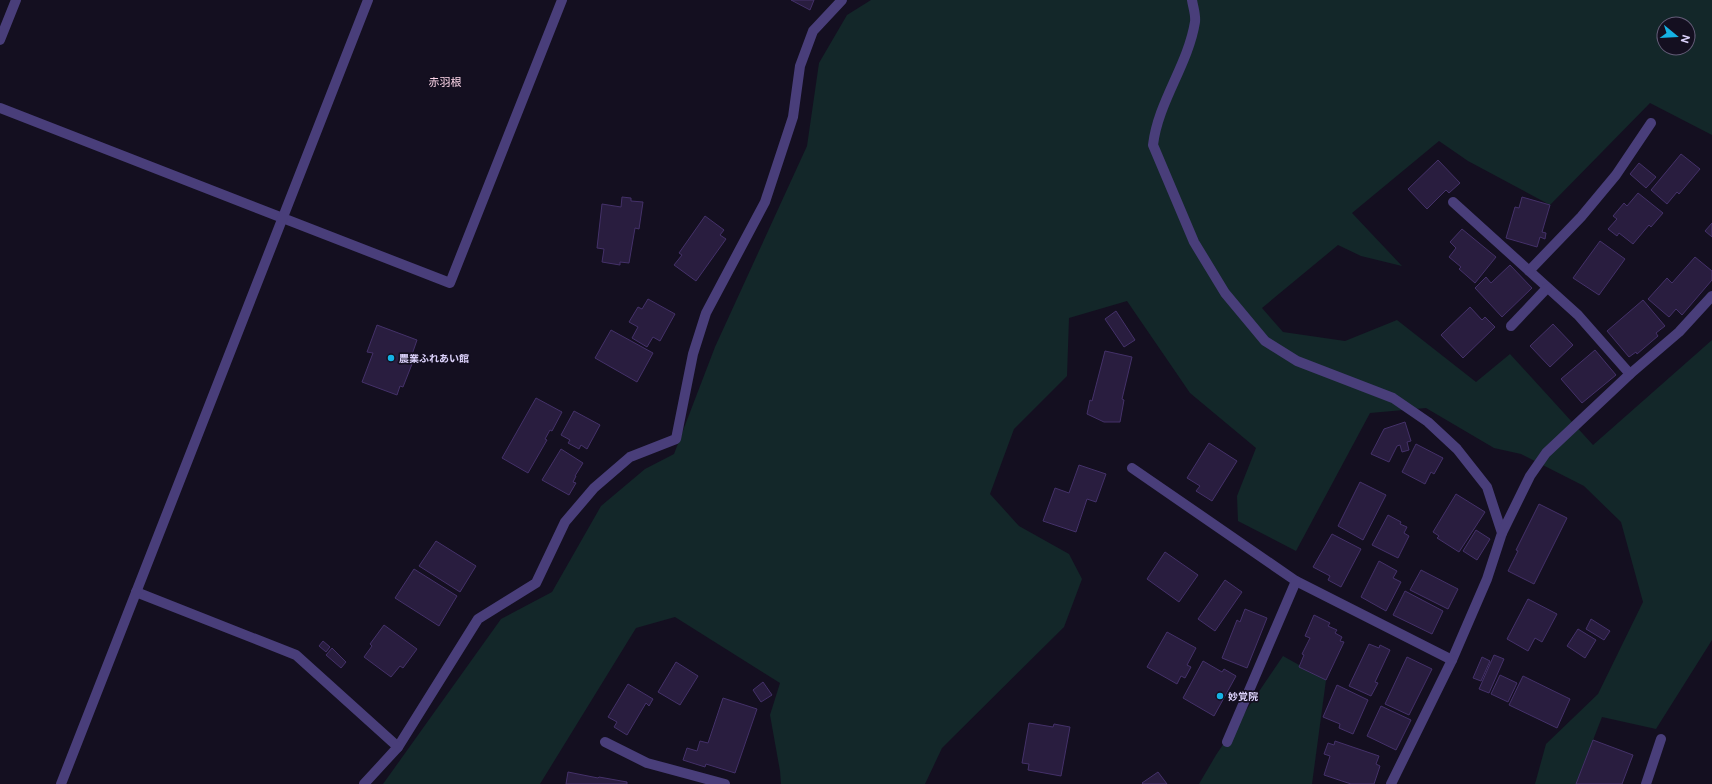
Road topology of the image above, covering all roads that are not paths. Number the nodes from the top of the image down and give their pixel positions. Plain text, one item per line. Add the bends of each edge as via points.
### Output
1 (16, 0) edge
2 (368, 0) edge
3 (562, 0) edge
4 (842, 0) edge
5 (1192, 0) edge
6 (0, 40) edge
7 (0, 108) edge
8 (1651, 123) dead end
9 (1453, 202) dead end
10 (283, 218) junction
11 (1529, 271) junction
12 (1547, 288) junction
13 (1712, 296) edge
14 (1511, 326) dead end
15 (1630, 374) junction
16 (1132, 468) dead end
17 (1502, 533) junction
18 (1296, 581) junction
19 (136, 592) junction
20 (1452, 660) junction
21 (1661, 739) dead end
22 (605, 742) dead end
23 (1227, 742) dead end
24 (398, 747) junction
25 (61, 784) edge
26 (364, 784) edge
27 (725, 784) edge
28 (1391, 784) edge
29 (1646, 784) edge

1 - 6 street
2 - 10 street
3 - 10 street via 450,283
4 - 24 street via 813,31 800,66 793,118 765,202 706,313 693,354 676,439 630,457 594,488 565,522 536,583 478,619
5 - 17 street via 1195,20 1188,50 1155,128 1153,145 1194,242 1225,293 1265,341 1297,361 1392,398 1434,427 1457,449 1487,487
7 - 10 street
8 - 11 street via 1616,175 1581,217
9 - 11 street
10 - 19 street
11 - 12 street
12 - 14 street
12 - 15 street via 1578,315
13 - 15 street via 1679,332
15 - 17 street via 1546,454 1530,476
16 - 18 street
17 - 20 street via 1487,579
18 - 20 street
18 - 23 street
19 - 24 street via 296,655
19 - 25 street
20 - 28 street
21 - 29 street
22 - 27 street via 647,763
24 - 26 street

